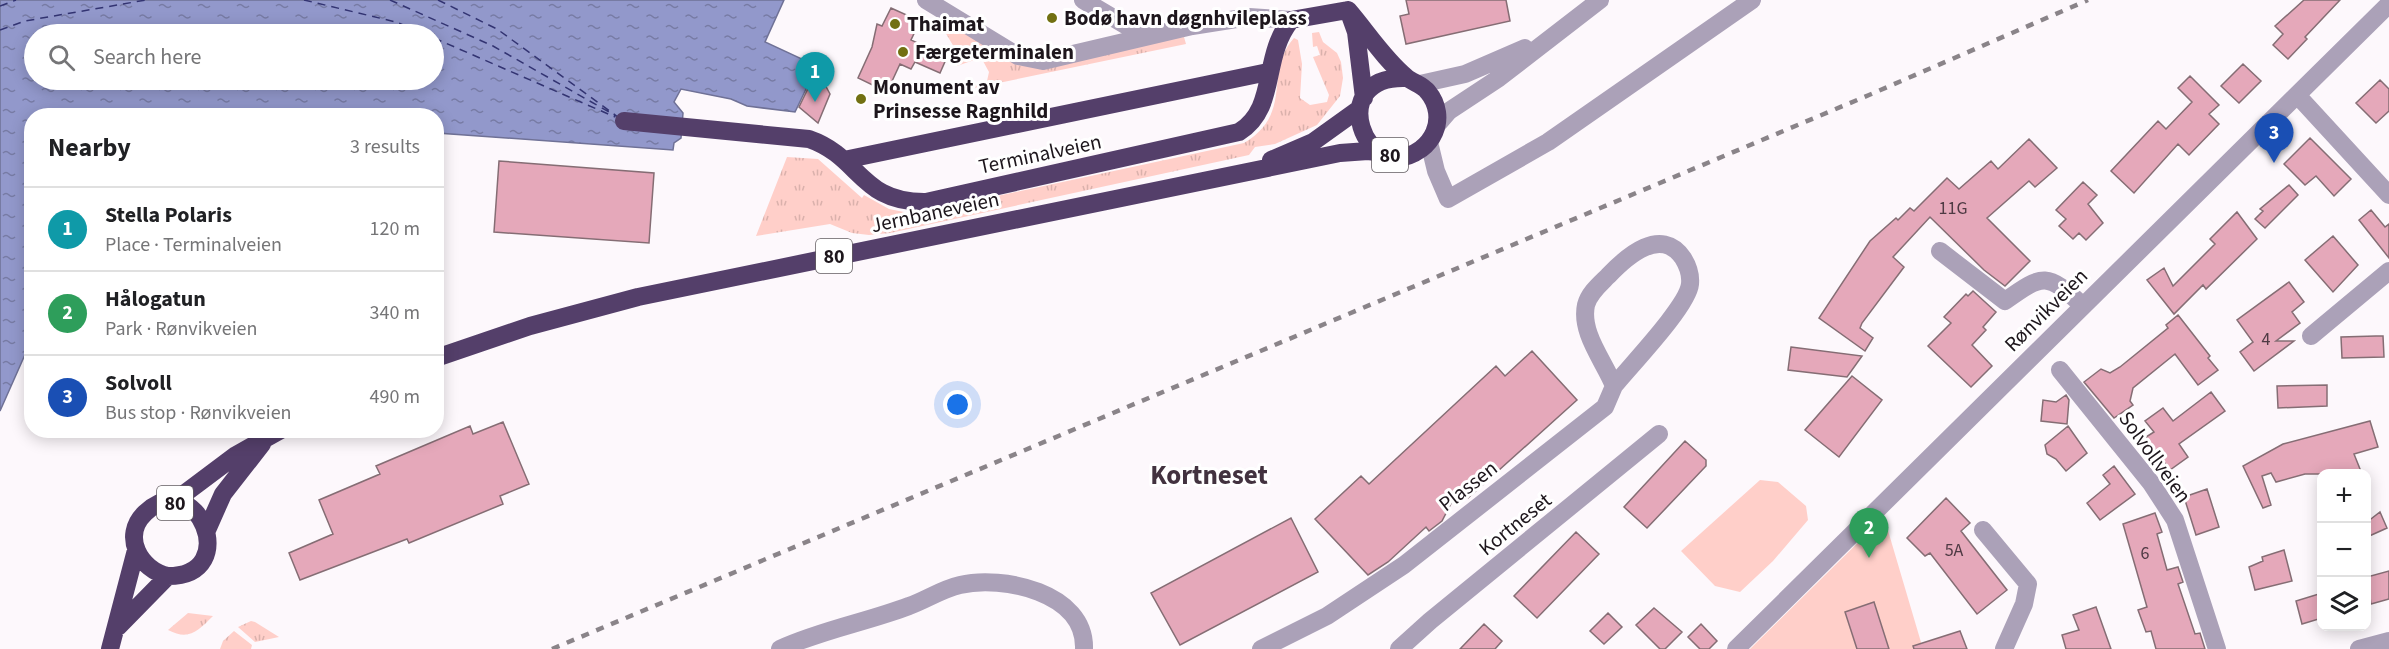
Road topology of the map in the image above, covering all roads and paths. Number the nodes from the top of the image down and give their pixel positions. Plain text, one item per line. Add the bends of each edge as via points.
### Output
1 (926, 0) edge
2 (1083, 0) edge
3 (1599, 0) edge
4 (1752, 0) edge
5 (2389, 4) edge
6 (1347, 5) edge
7 (1291, 20) junction
8 (1181, 28) junction
9 (1556, 32) junction
10 (1268, 72) junction
11 (1413, 81) junction
12 (2298, 96) junction
13 (1361, 103) junction
14 (624, 121) dead end
15 (1437, 125) junction
16 (1429, 142) junction
17 (1384, 153) junction
18 (844, 160) junction
19 (1235, 173) junction
20 (2389, 195) edge
21 (1940, 251) dead end
22 (2389, 271) edge
23 (2082, 305) junction
24 (2312, 336) dead end
25 (444, 355) edge
26 (2060, 370) dead end
27 (1614, 386) junction
28 (1659, 434) dead end
29 (269, 438) edge
30 (263, 442) junction
31 (172, 502) junction
32 (207, 530) junction
33 (1983, 530) dead end
34 (136, 550) junction
35 (168, 576) junction
36 (118, 627) junction
37 (2389, 641) edge
38 (110, 649) edge
39 (780, 649) edge
40 (1084, 649) edge
41 (1261, 649) edge
42 (1399, 649) edge
43 (1736, 649) edge
44 (2004, 649) edge
45 (2217, 649) edge
46 (2359, 649) edge

1 - 8 street via 1018,57 1043,61
2 - 8 street via 1132,29
3 - 9 street, Jernbaneveien
4 - 16 street via 1548,141 1448,199
5 - 12 street, Rønvikveien
6 - 7 highway
6 - 11 highway
6 - 13 highway, 80 via 1356,32
7 - 8 street via 1248,17
7 - 10 highway, Terminalveien via 1277,41
9 - 11 street, Jernbaneveien via 1475,70
9 - 15 street, Jernbaneveien via 1449,111
10 - 18 highway
10 - 18 highway, Terminalveien via 1261,111 1250,126 1227,137 926,201 908,202 879,192
11 - 13 highway, Jernbaneveien / 80 via 1382,81
11 - 15 highway via 1433,97
12 - 20 street
12 - 23 street, Rønvikveien
13 - 17 highway, 80 via 1359,120 1366,140
13 - 19 highway, Jernbaneveien / 80 via 1313,142
14 - 18 highway, Terminalveien via 809,139
15 - 16 highway, Jernbaneveien / 80
16 - 17 highway, Jernbaneveien / 80 via 1413,153
17 - 19 highway, Jernbaneveien / 80 via 1340,153
19 - 25 highway, Jernbaneveien / 80 via 638,297 530,326
21 - 23 street via 2005,302 2041,280 2058,283
22 - 24 street
23 - 43 street, Rønvikveien
26 - 45 street, Solvollveien via 2151,483 2175,520
27 - 27 street, Plassen via 1590,334 1586,305 1623,260 1643,247 1663,243 1678,251 1689,266 1690,285 1680,306
27 - 41 street, Plassen via 1605,408 1404,565 1327,616
28 - 42 street, Kortneset
29 - 30 highway, 80
30 - 31 highway, 80 via 236,455
30 - 32 highway, 80 via 223,494
31 - 32 highway, 80 via 194,510
31 - 34 highway, 80 via 157,505 141,518 135,535
32 - 35 highway, 80 via 208,546 199,564 182,575
33 - 44 street via 2028,584 2024,604
34 - 35 highway via 145,565
34 - 36 highway, 80
35 - 36 highway, 80
36 - 38 highway, 80
37 - 46 street
39 - 40 street via 910,606 959,585 993,582 1050,595 1061,602 1080,626

